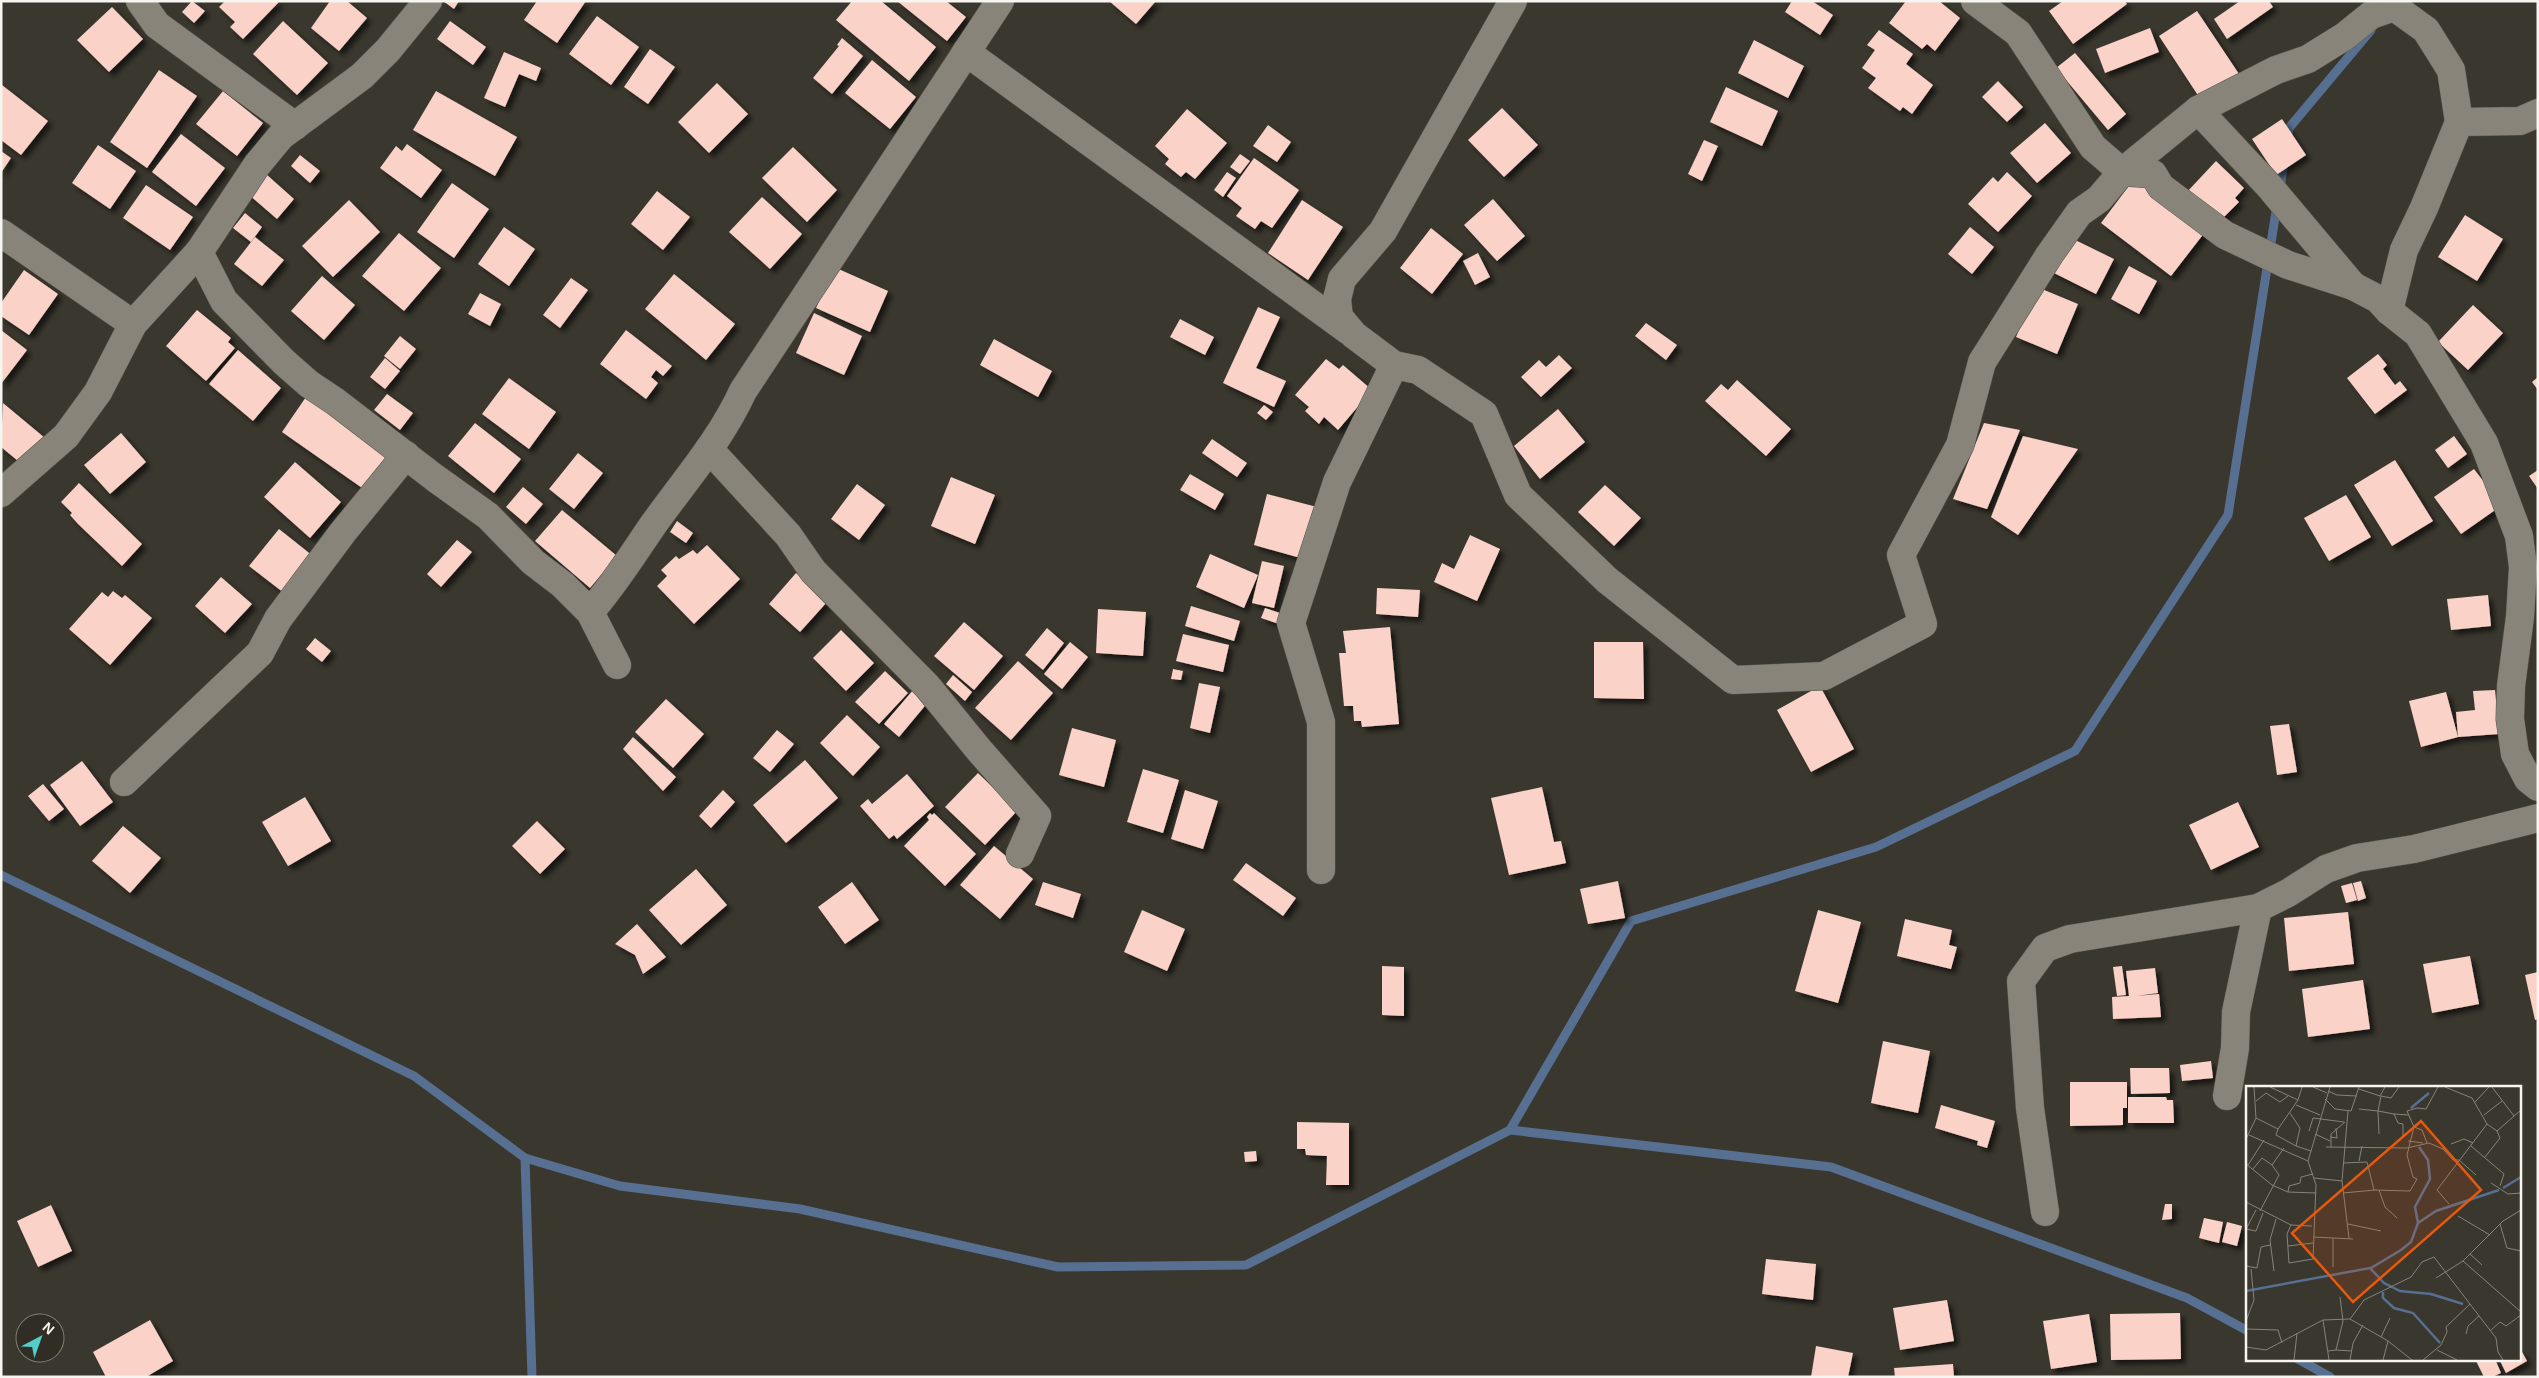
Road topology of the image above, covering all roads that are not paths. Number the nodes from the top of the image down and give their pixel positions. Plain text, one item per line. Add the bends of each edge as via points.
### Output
1 (140, 1) edge
2 (428, 1) edge
3 (1000, 1) edge
4 (1513, 1) edge
5 (1975, 1) edge
6 (2396, 4) edge
7 (966, 52) junction
8 (2198, 110) junction
9 (2538, 113) edge
10 (2459, 122) junction
11 (295, 126) junction
12 (2122, 172) junction
13 (1, 233) edge
14 (200, 252) junction
15 (2353, 286) junction
16 (2389, 311) junction
17 (133, 324) junction
18 (1354, 335) junction
19 (1394, 365) junction
20 (709, 449) junction
21 (406, 455) junction
22 (1, 493) edge
23 (590, 612) junction
24 (617, 665) dead end
25 (124, 782) dead end
26 (2538, 787) edge
27 (2538, 818) edge
28 (1020, 854) dead end
29 (1321, 870) dead end
30 (2258, 908) junction
31 (2227, 1096) dead end
32 (2045, 1212) dead end

1 - 11 street via 158,25
2 - 11 street via 362,76
3 - 7 street
4 - 18 street via 1383,231 1342,279 1337,299 1339,317
5 - 12 street via 2018,33 2093,147
6 - 8 street via 2371,15 2308,59 2276,70
6 - 10 street via 2426,30 2451,70
7 - 18 street
7 - 20 street via 743,391 724,429
8 - 12 street
8 - 15 street via 2269,186
9 - 10 street via 2520,121
10 - 16 street via 2404,250
11 - 14 street via 280,136 257,165
12 - 15 street via 2153,174 2161,187 2225,236 2288,265
12 - 19 street via 2099,199 2079,213 1982,362 1960,444 1901,556 1923,624 1824,676 1733,680 1607,580 1518,495 1484,414 1418,370
13 - 17 street
14 - 17 street
14 - 21 street via 224,301 284,362
15 - 16 street via 2378,299
16 - 26 street via 2418,334 2484,443 2518,536 2523,567 2510,719 2515,754 2528,779
17 - 22 street via 98,392 66,436
18 - 19 street
19 - 29 street via 1337,482 1291,623 1321,722
20 - 23 street via 610,589
20 - 28 street via 788,535 813,571 927,686 1037,816
21 - 23 street via 488,516 533,562
21 - 25 street via 278,619 260,653
23 - 24 street
27 - 30 street via 2414,849 2357,858 2326,869 2288,894
30 - 31 street via 2236,1012 2235,1048
30 - 32 street via 2070,939 2045,948 2021,981 2030,1108

